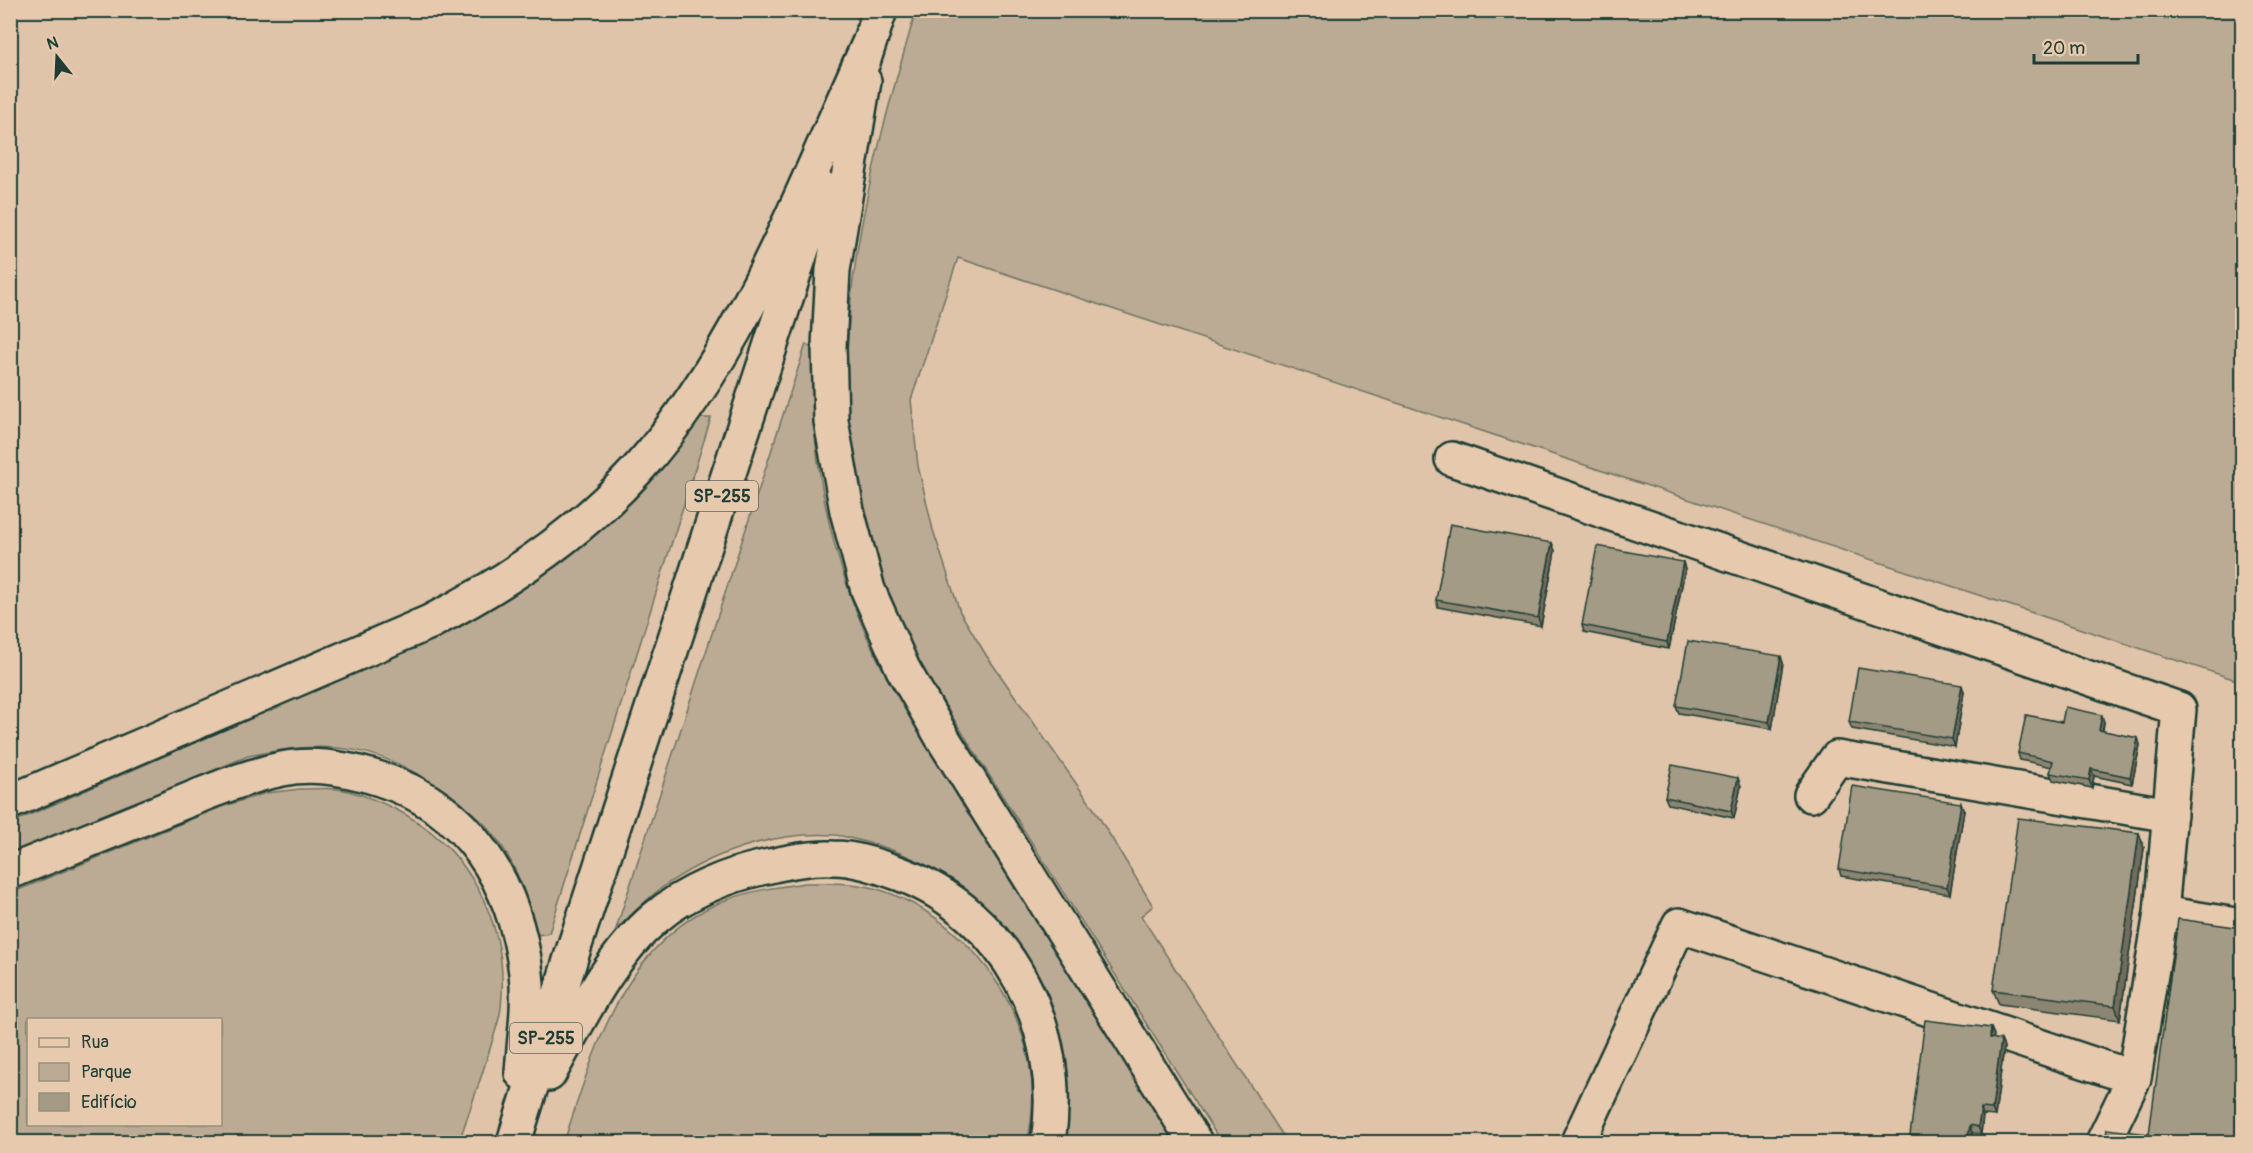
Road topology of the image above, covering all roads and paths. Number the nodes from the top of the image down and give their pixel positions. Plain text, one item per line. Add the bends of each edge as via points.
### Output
1 (880, 10) edge
2 (870, 41) junction
3 (1452, 459) dead end
4 (1811, 795) dead end
5 (10, 801) edge
6 (2170, 815) junction
7 (10, 872) edge
8 (2161, 913) junction
9 (2242, 926) edge
10 (2134, 1078) junction
11 (517, 1134) edge
12 (1048, 1143) edge
13 (1195, 1143) edge
14 (1578, 1143) edge
15 (2103, 1143) edge

1 - 2 main road, SP-255
2 - 5 main road via 749,306 713,369 636,471 588,517 484,594 430,622
2 - 11 main road, SP-255 via 576,940
2 - 13 main road via 833,270 829,346 831,421 847,511 868,590 903,669 942,737
3 - 6 main road via 2179,709
4 - 6 main road via 1837,758
6 - 8 main road
7 - 11 main road via 240,780 284,768 328,766 406,787 441,809 469,834 493,867 509,900 526,974
8 - 9 main road
8 - 10 main road
10 - 14 main road via 1679,925
10 - 15 main road
11 - 12 main road via 596,993 656,917 696,892 742,872 786,862 833,858 876,865 917,880 954,902 990,934 1017,971 1037,1013 1049,1058 1053,1110

